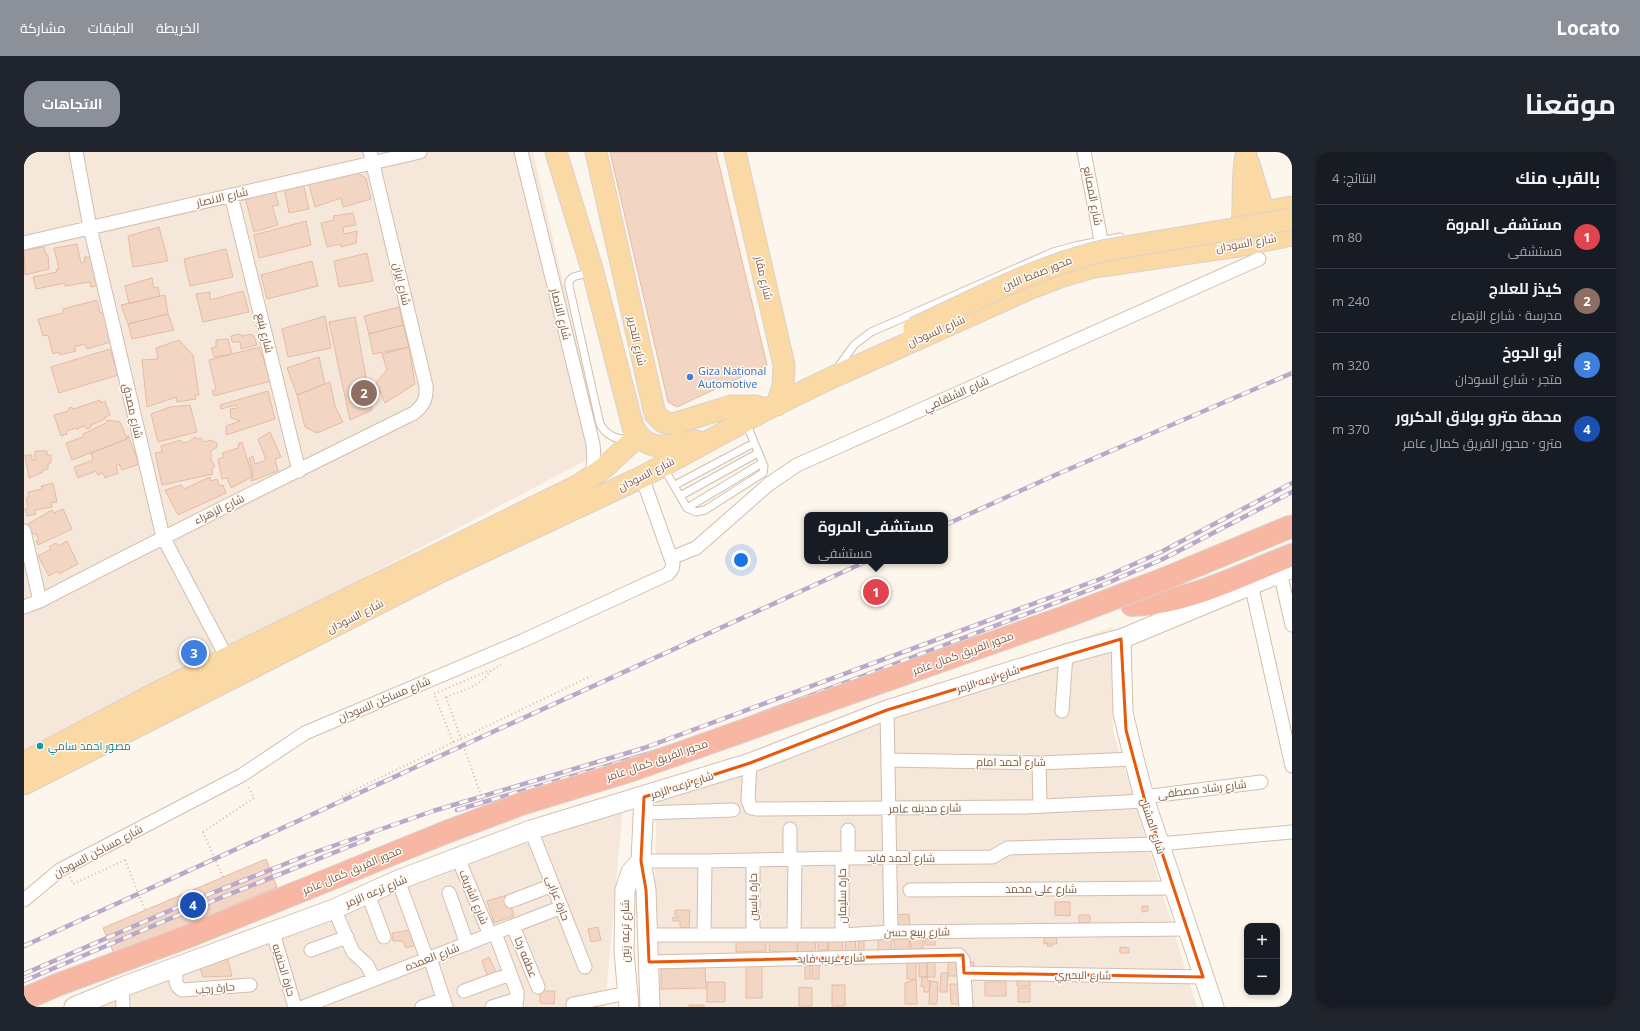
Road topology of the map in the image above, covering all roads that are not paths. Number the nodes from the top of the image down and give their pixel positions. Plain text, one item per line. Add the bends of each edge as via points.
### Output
1 (76, 152) edge
2 (420, 152) edge
3 (520, 152) edge
4 (556, 152) edge
5 (596, 152) edge
6 (735, 152) edge
7 (1084, 152) edge
8 (1246, 154) edge
9 (372, 158) edge
10 (231, 195) junction
11 (1292, 207) edge
12 (1269, 211) junction
13 (1292, 218) edge
14 (1243, 221) junction
15 (615, 225) junction
16 (1202, 226) dead end
17 (90, 227) junction
18 (1124, 237) dead end
19 (1283, 237) edge
20 (1101, 240) junction
21 (24, 243) edge
22 (1238, 246) junction
23 (1259, 259) dead end
24 (593, 272) junction
25 (841, 373) junction
26 (772, 407) junction
27 (414, 413) joint
28 (746, 420) junction
29 (671, 421) junction
30 (638, 436) junction
31 (709, 440) junction
32 (754, 443) junction
33 (758, 453) junction
34 (762, 463) junction
35 (662, 467) junction
36 (299, 470) junction
37 (591, 477) junction
38 (642, 477) junction
39 (675, 485) junction
40 (680, 496) junction
41 (687, 508) junction
42 (24, 531) edge
43 (163, 537) junction
44 (1289, 546) edge
45 (670, 558) junction
46 (1251, 584) junction
47 (40, 601) junction
48 (24, 607) edge
49 (1292, 625) edge
50 (1121, 638) junction
51 (1066, 654) junction
52 (227, 658) junction
53 (888, 710) junction
54 (1062, 711) dead end
55 (1134, 759) junction
56 (888, 760) junction
57 (24, 762) edge
58 (750, 763) junction
59 (1039, 763) junction
60 (1292, 766) edge
61 (1261, 782) dead end
62 (24, 784) edge
63 (1144, 799) junction
64 (643, 805) junction
65 (1040, 806) junction
66 (889, 808) junction
67 (733, 810) dead end
68 (790, 829) dead end
69 (531, 830) junction
70 (848, 830) dead end
71 (1292, 832) edge
72 (1159, 844) junction
73 (458, 858) junction
74 (845, 858) junction
75 (890, 858) junction
76 (793, 859) junction
77 (641, 860) junction
78 (753, 860) junction
79 (705, 861) junction
80 (398, 880) junction
81 (554, 885) junction
82 (1173, 888) junction
83 (910, 890) dead end
84 (449, 893) dead end
85 (368, 894) junction
86 (24, 900) edge
87 (511, 900) dead end
88 (562, 907) junction
89 (334, 909) junction
90 (513, 926) junction
91 (1187, 929) junction
92 (891, 932) junction
93 (273, 933) junction
94 (492, 934) junction
95 (753, 934) junction
96 (794, 934) junction
97 (648, 935) junction
98 (704, 935) junction
99 (842, 935) junction
100 (347, 937) junction
101 (384, 937) dead end
102 (467, 944) junction
103 (311, 950) dead end
104 (429, 959) junction
105 (649, 962) junction
106 (177, 967) junction
107 (585, 967) dead end
108 (964, 973) junction
109 (510, 974) junction
110 (1203, 977) junction
111 (374, 979) junction
112 (250, 985) dead end
113 (122, 987) junction
114 (538, 987) dead end
115 (464, 991) dead end
116 (24, 999) edge
117 (628, 1000) edge
118 (333, 1002) edge
119 (445, 1003) edge
120 (517, 1003) edge
121 (573, 1004) dead end
122 (28, 1007) edge
123 (74, 1007) edge
124 (123, 1007) edge
125 (295, 1007) edge
126 (303, 1007) edge
127 (422, 1007) edge
128 (492, 1007) edge
129 (650, 1007) edge
130 (966, 1007) edge
131 (1214, 1007) edge

1 - 17 street, شارع مصدق
2 - 9 street, شارع الانصار
3 - 37 street, شارع الانصار via 593,444
4 - 24 main road
5 - 15 main road, شارع التحرير
6 - 26 main road, شارع مقار via 784,365 783,386
7 - 20 street, شارع المصانع
8 - 12 main road via 1261,205
8 - 14 main road via 1242,177
9 - 10 street, شارع الانصار
9 - 27 street, شارع ايران via 426,386 425,402
10 - 17 street, شارع الانصار
10 - 36 street, شارع ينبع
11 - 12 main road
12 - 19 main road
13 - 25 main road, محور صفط اللبن, bridge via 1107,250 1058,263 868,349
14 - 16 lane
14 - 22 main road
15 - 24 main road via 608,250
15 - 29 main road, شارع التحرير via 645,348 652,409 658,418
17 - 21 street, شارع الانصار
17 - 43 street, شارع مصدق
18 - 20 lane
19 - 22 main road, شارع السودان
20 - 25 lane via 1032,260 871,332 846,355
22 - 25 main road, شارع السودان via 1094,267 1069,274 1036,286
23 - 45 street, شارع الشلقامي via 797,465 769,484 696,548
24 - 30 main road via 630,419
24 - 30 lane via 573,277 569,283 600,424 604,431 615,438
25 - 26 main road, شارع السودان
26 - 28 main road, شارع السودان
26 - 29 main road via 732,406
27 - 36 street, شارع الزهراء
28 - 31 main road, شارع السودان
28 - 32 lane
29 - 31 main road, شارع التحرير via 695,430
30 - 31 main road via 654,446 663,447
30 - 37 main road, شارع السودان via 616,458
31 - 35 main road, شارع السودان
32 - 33 lane
32 - 39 lane
33 - 34 lane
33 - 40 lane
34 - 41 lane
34 - 41 lane via 764,470 761,476 705,510 696,512
35 - 38 main road, شارع السودان
35 - 39 lane
36 - 43 street, شارع الزهراء
37 - 52 main road, شارع السودان
38 - 45 street
38 - 62 main road, شارع السودان via 444,570
39 - 40 lane
40 - 41 lane
42 - 47 street
43 - 47 street, شارع الزهراء
43 - 52 street, شارع مصدق
44 - 46 main road, شارع ترعه الزمر
44 - 49 street
44 - 116 highway, محور الفريق كمال عامر, bridge via 1164,579 1065,617 657,761 521,804
44 - 122 highway, محور الفريق كمال عامر via 1132,605 773,732 534,812
45 - 86 street, شارع مساكن السودان via 672,569 668,574 522,641 304,733 242,775 60,870
46 - 50 main road, شارع ترعه الزمر
46 - 60 street
47 - 48 street, شارع الزهراء
50 - 51 main road, شارع ترعه الزمر
50 - 55 main road, شارع المشتل via 1123,713
51 - 53 main road, شارع ترعه الزمر
51 - 54 street
52 - 57 main road, شارع السودان
53 - 56 street
53 - 58 main road, شارع ترعه الزمر
55 - 59 street, شارع أحمد امام
55 - 63 main road, شارع المشتل
56 - 59 street, شارع أحمد امام
56 - 66 street
58 - 64 main road, شارع ترعه الزمر
58 - 66 street, شارع مدينه عامر via 748,800 751,808
59 - 65 street
61 - 63 street, شارع رشاد مصطفى
63 - 65 street, شارع مدينه عامر
63 - 72 main road, شارع المشتل
64 - 67 street
64 - 69 main road, شارع ترعه الزمر
64 - 77 main road, شارع ترعه زنين
65 - 66 street, شارع مدينه عامر
66 - 75 street
68 - 76 street
69 - 73 main road, شارع ترعه الزمر
69 - 81 street, حارة عرابى
70 - 74 street, حارة سليمان
71 - 72 street, شارع أحمد فايد
72 - 75 street, شارع أحمد فايد via 1008,848 992,857
72 - 82 main road, شارع المشتل
73 - 80 main road, شارع ترعه الزمر
73 - 94 street, شارع الشريف
74 - 75 street, شارع أحمد فايد
74 - 76 street, شارع أحمد فايد
74 - 99 street, حارة سليمان
75 - 92 street
76 - 78 street, شارع أحمد فايد
76 - 96 street
77 - 79 street, شارع أحمد فايد
77 - 97 main road, شارع ترعه زنين
77 - 117 main road, شارع ترعه زنين via 631,872 625,890 624,952
78 - 79 street, شارع أحمد فايد
78 - 95 street, حارة ياسين
79 - 98 street
80 - 85 main road, شارع ترعه الزمر
80 - 104 street
81 - 87 street
81 - 88 street, حارة عرابى
82 - 83 street, شارع على محمد
82 - 91 main road, شارع المشتل
84 - 102 street
85 - 89 main road, شارع ترعه الزمر
85 - 101 street
88 - 90 street, شارع العمده
88 - 107 street, حارة عرابى
89 - 93 main road, شارع ترعه الزمر
89 - 100 street
90 - 94 street, شارع العمده
90 - 114 street, عطفه رخا
91 - 92 street, شارع ربيع حسن
91 - 110 main road, شارع المشتل
92 - 99 street, شارع ربيع حسن
93 - 106 main road, شارع ترعه الزمر
93 - 125 street, حارة الحنفيه
94 - 102 street, شارع العمده
94 - 109 street, شارع الشريف
95 - 96 street, شارع ربيع حسن
95 - 98 street, شارع ربيع حسن
96 - 99 street, شارع ربيع حسن
97 - 98 street, شارع ربيع حسن
97 - 105 main road, شارع ترعه زنين
100 - 103 street
100 - 111 street via 353,952 367,965
102 - 104 street, شارع العمده
104 - 111 street, شارع العمده
104 - 119 street
105 - 108 street, شارع غريب فايد via 959,955 963,958
105 - 129 main road, شارع ترعه زنين
106 - 112 street, حارة رجب via 175,981 182,990
106 - 113 main road, شارع ترعه الزمر
108 - 110 street, شارع البحيري
108 - 130 street, شارع غريب فايد
109 - 115 street
109 - 120 street, شارع الشريف via 517,992
110 - 131 main road, شارع المشتل
111 - 118 street, شارع العمده
113 - 123 main road, شارع ترعه الزمر
113 - 124 street
117 - 121 street
118 - 126 street, شارع العمده
119 - 127 street
120 - 128 street

